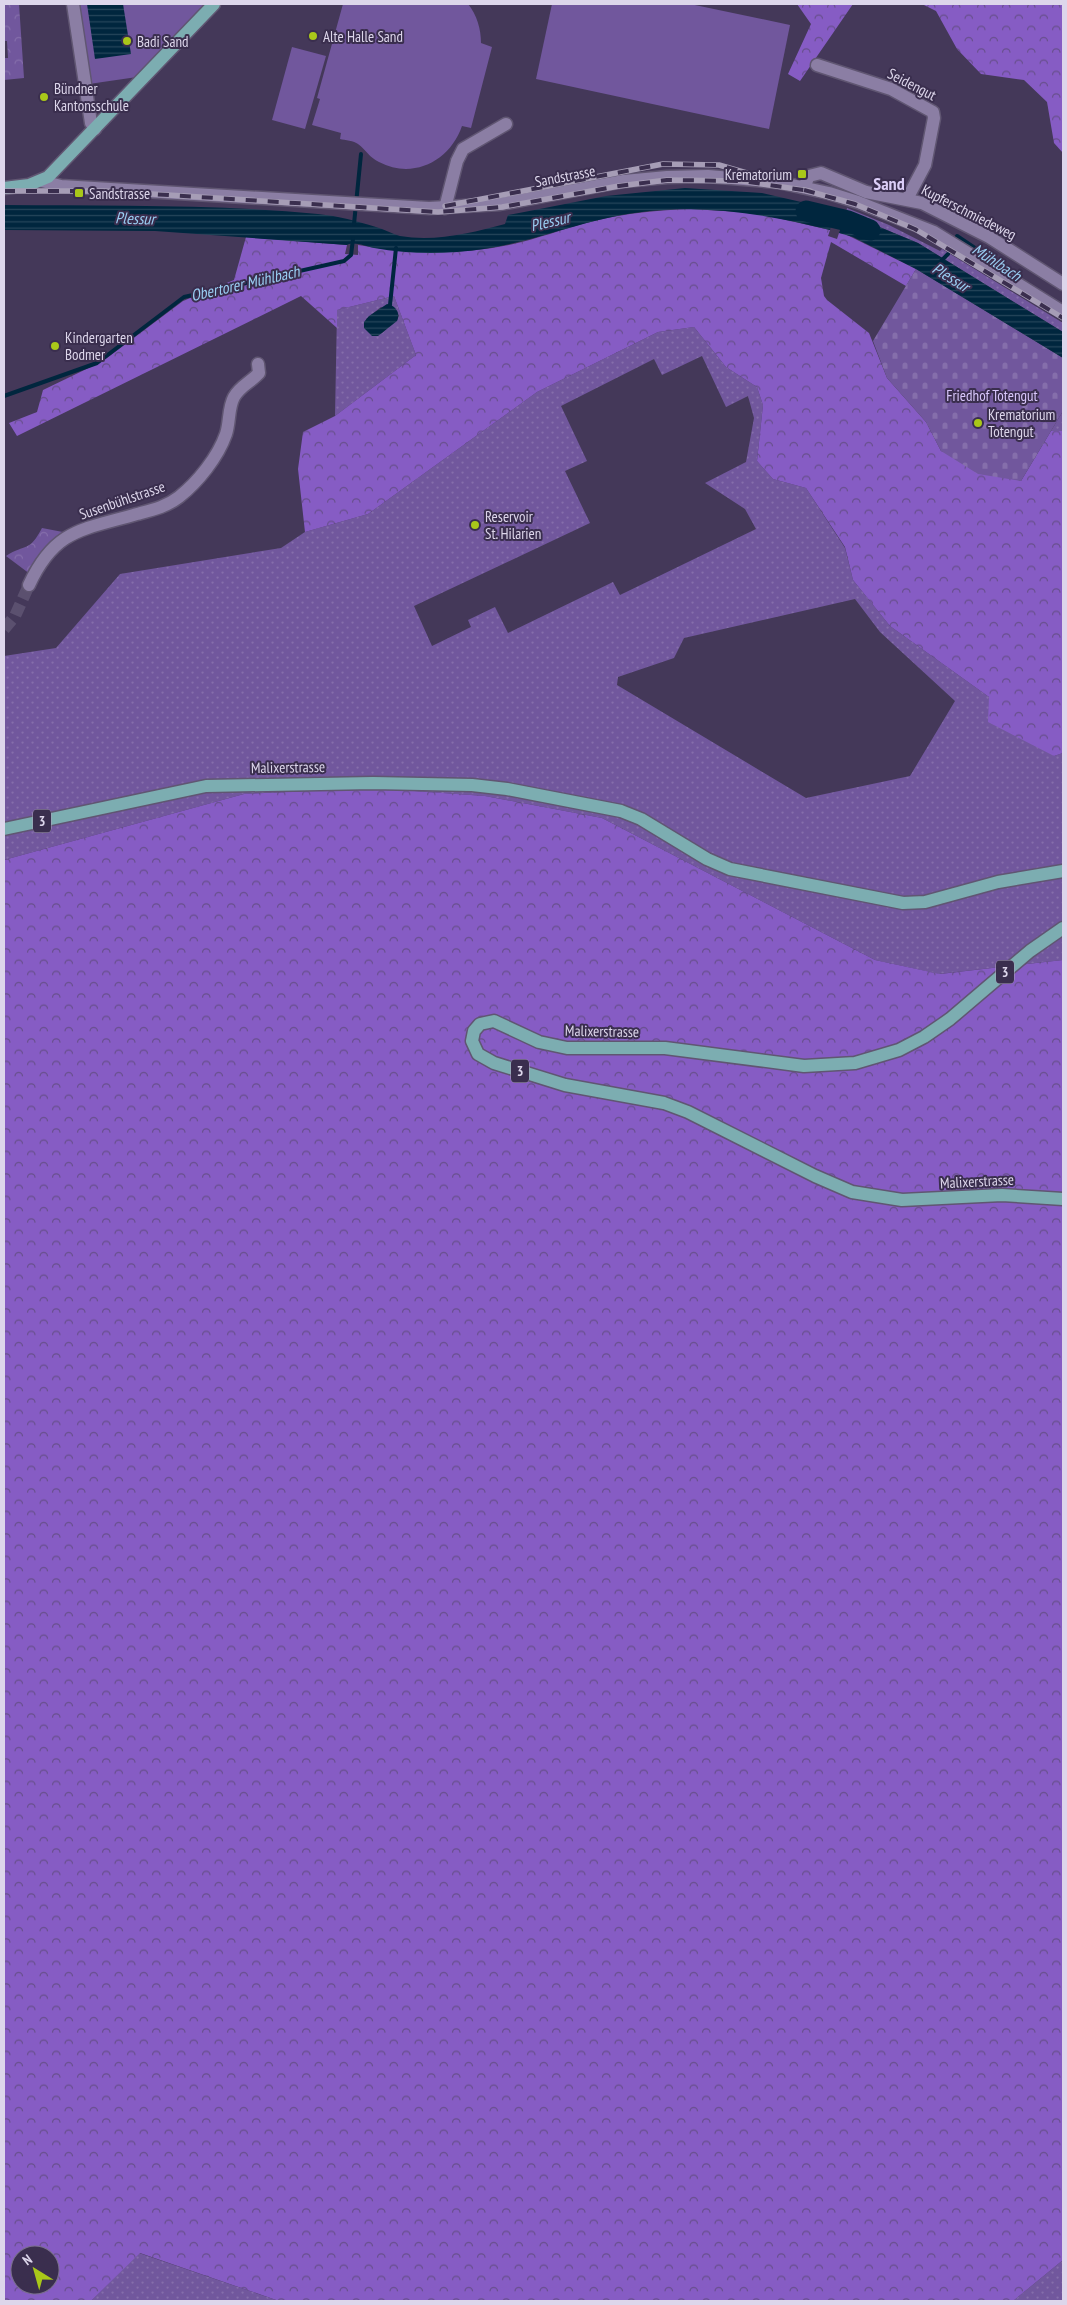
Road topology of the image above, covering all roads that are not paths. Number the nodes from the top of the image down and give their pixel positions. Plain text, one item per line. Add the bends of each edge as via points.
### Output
1 (73, 4) edge
2 (214, 4) edge
3 (816, 65) dead end
4 (506, 124) dead end
5 (95, 129) junction
6 (42, 180) junction
7 (804, 187) junction
8 (4, 188) edge
9 (907, 199) junction
10 (445, 208) junction
11 (1063, 284) edge
12 (1063, 312) edge
13 (258, 364) dead end
14 (29, 585) tunnel mouth
15 (4, 829) edge
16 (1063, 870) edge
17 (1063, 928) edge
18 (1063, 1199) edge

1 - 5 street via 91,123
2 - 5 main road
3 - 9 street, Seidengut via 891,88 933,112 926,161
4 - 10 street via 463,150
5 - 6 main road
6 - 8 main road via 22,187
6 - 10 street, Sandstrasse via 61,186
7 - 9 street, Kupferschmiedeweg via 809,176 820,173 866,192
7 - 10 street, Sandstrasse via 745,178 667,176 500,204
7 - 12 street, Sandstrasse via 858,202 934,232
9 - 11 street, Kupferschmiedeweg via 984,234
13 - 14 street, Susenbühlstrasse via 259,373 235,396 226,434 218,450 182,494 158,508 64,538 45,556
15 - 16 main road, Malixerstrasse / 3 via 218,785 454,784 502,788 610,808 641,820 730,869 902,903 925,902 998,882
17 - 18 main road, Malixerstrasse / 3 via 924,1037 886,1055 855,1063 804,1066 666,1048 567,1048 539,1042 494,1021 480,1024 472,1041 478,1054 494,1063 565,1085 664,1104 688,1112 852,1192 902,1200 1002,1195

